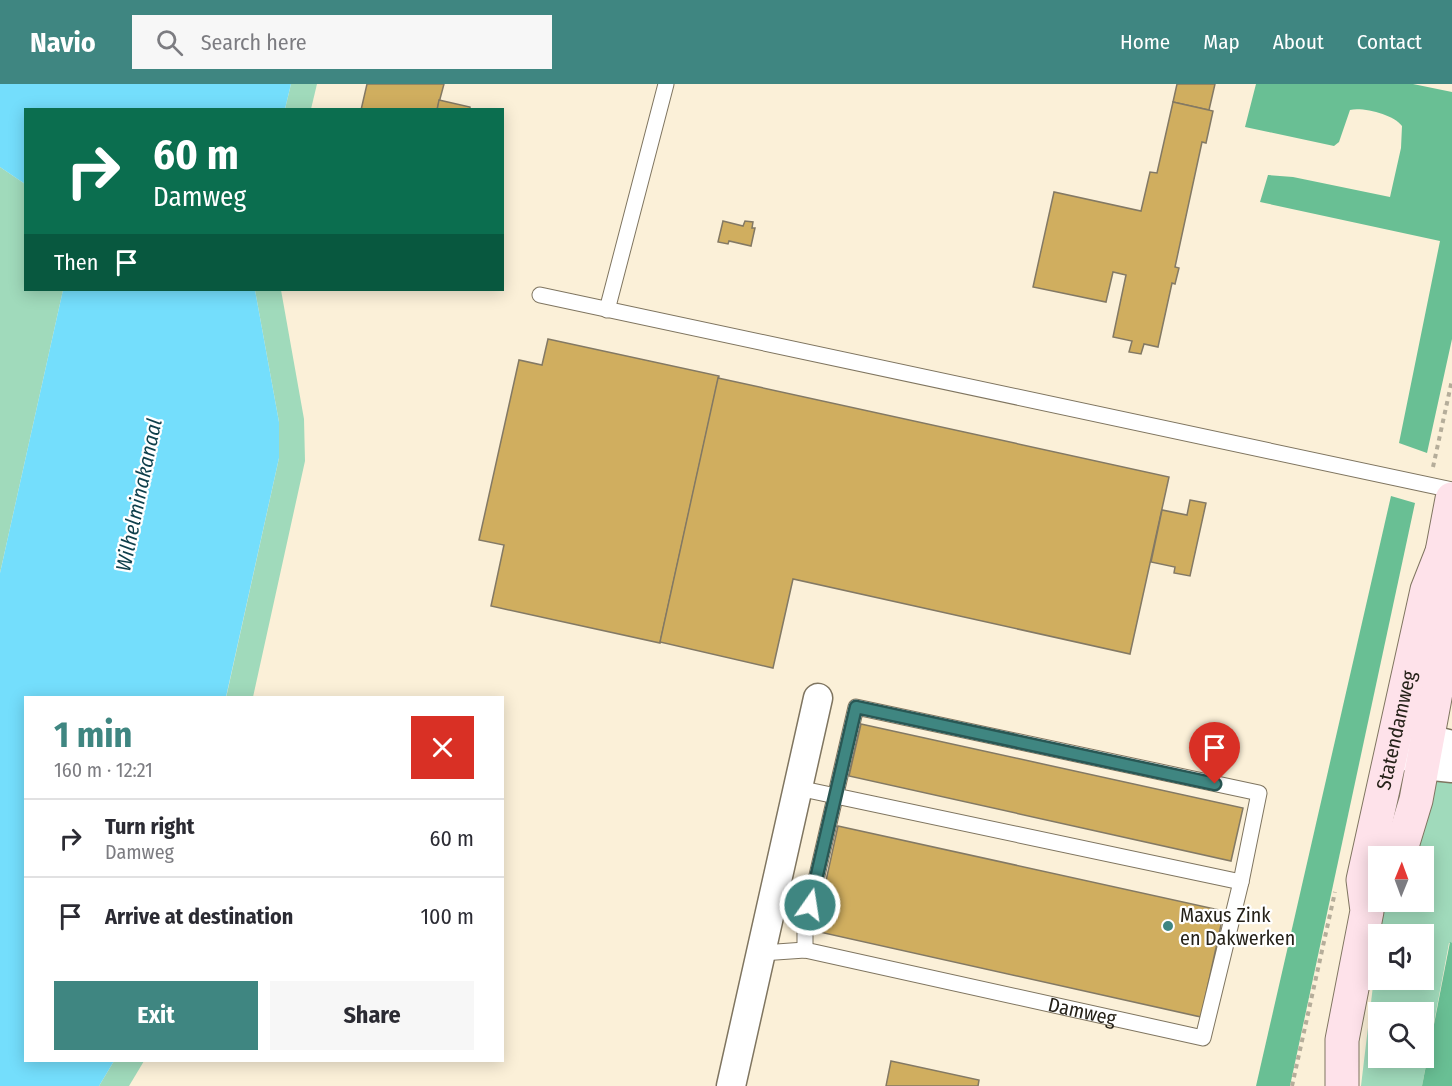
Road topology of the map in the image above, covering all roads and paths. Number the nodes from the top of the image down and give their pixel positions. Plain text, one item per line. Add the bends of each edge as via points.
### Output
1 (666, 84) edge
2 (540, 295) dead end
3 (607, 310) junction
4 (1452, 490) edge
5 (1452, 499) edge
6 (1442, 552) junction
7 (818, 698) dead end
8 (1391, 746) junction
9 (1439, 754) edge
10 (798, 788) junction
11 (835, 796) junction
12 (1370, 846) edge
13 (1403, 846) edge
14 (1368, 856) edge
15 (1240, 882) junction
16 (1368, 892) edge
17 (1371, 912) edge
18 (805, 950) junction
19 (761, 952) junction
20 (1342, 1040) junction
21 (731, 1086) edge
22 (1324, 1086) edge
23 (1342, 1086) edge

1 - 3 lane
2 - 3 lane
3 - 4 lane
5 - 6 main road, Statendamweg
6 - 8 main road, Statendamweg via 1426,590
6 - 9 main road, Statendamweg via 1452,606
7 - 10 street
8 - 9 street
8 - 12 main road, Statendamweg
9 - 13 main road, Statendamweg
10 - 11 lane
10 - 19 street
11 - 15 lane
11 - 15 lane, Damweg via 856,707 1260,793
11 - 18 lane, Damweg via 805,927
14 - 16 main road, Statendamweg via 1363,880
15 - 18 lane, Damweg via 1203,1038
17 - 20 main road, Statendamweg
18 - 19 lane, Damweg
19 - 21 street
20 - 22 main road, Statendamweg
20 - 23 main road, Statendamweg

